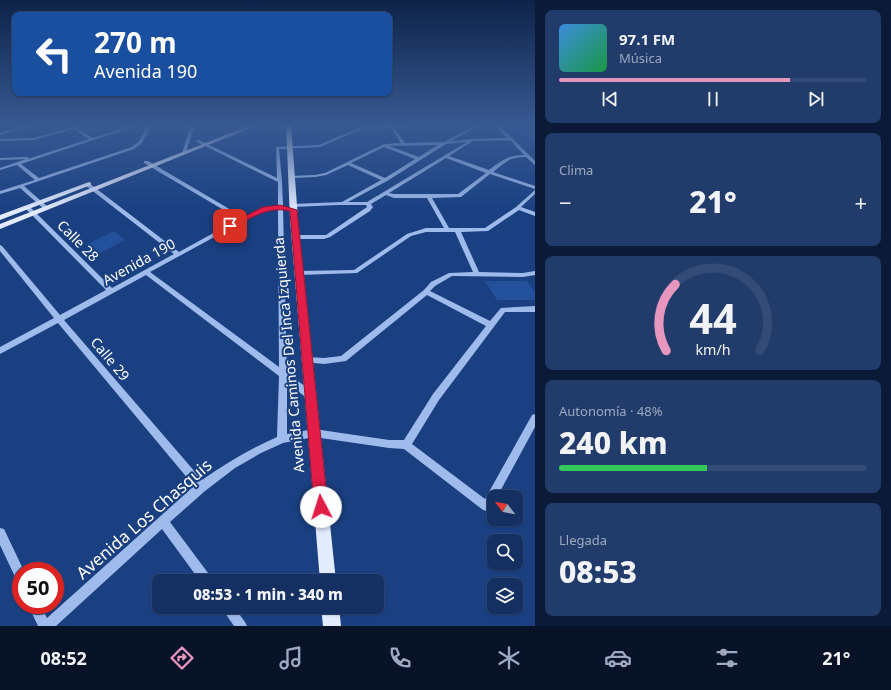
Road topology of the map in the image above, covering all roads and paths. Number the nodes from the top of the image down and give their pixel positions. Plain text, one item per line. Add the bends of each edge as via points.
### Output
1 (45, 154) edge
2 (115, 154) edge
3 (172, 154) edge
4 (224, 154) edge
5 (278, 154) edge
6 (289, 154) edge
7 (367, 154) edge
8 (405, 154) edge
9 (427, 154) edge
10 (450, 154) edge
11 (527, 156) joint
12 (36, 157) junction
13 (446, 157) junction
14 (0, 159) edge
15 (419, 159) junction
16 (18, 163) junction
17 (149, 163) junction
18 (349, 164) junction
19 (535, 164) edge
20 (0, 169) edge
21 (489, 171) junction
22 (291, 177) junction
23 (38, 180) junction
24 (385, 180) junction
25 (280, 181) junction
26 (87, 184) junction
27 (22, 186) junction
28 (93, 189) junction
29 (535, 189) edge
30 (0, 193) edge
31 (386, 194) junction
32 (429, 197) junction
33 (40, 203) junction
34 (338, 203) junction
35 (368, 204) junction
36 (27, 207) junction
37 (280, 207) junction
38 (293, 207) junction
39 (46, 208) junction
40 (518, 208) junction
41 (33, 213) junction
42 (535, 214) edge
43 (0, 218) edge
44 (243, 219) junction
45 (0, 227) edge
46 (447, 229) junction
47 (456, 230) junction
48 (296, 237) junction
49 (0, 246) edge
50 (178, 254) junction
51 (146, 272) junction
52 (535, 272) edge
53 (299, 273) junction
54 (477, 274) junction
55 (111, 291) junction
56 (426, 292) junction
57 (535, 309) edge
58 (59, 319) junction
59 (491, 325) junction
60 (0, 351) edge
61 (308, 360) junction
62 (283, 376) junction
63 (310, 396) junction
64 (535, 418) edge
65 (314, 433) junction
66 (282, 438) junction
67 (406, 445) junction
68 (201, 487) junction
69 (163, 521) junction
70 (0, 533) edge
71 (14, 562) edge
72 (202, 574) edge
73 (327, 574) edge
74 (38, 614) edge
75 (232, 614) edge
76 (331, 614) edge
77 (44, 626) edge
78 (47, 626) edge
79 (241, 626) edge
80 (332, 626) edge

1 - 12 street
2 - 23 street
3 - 17 main road
4 - 25 street
5 - 25 street, Avenida Caminos Del Inca Izquierda
6 - 22 main road, Avenida Caminos Del Inca Izquierda
7 - 18 street
8 - 15 street
9 - 15 street
10 - 13 street
11 - 19 street
11 - 21 street via 510,157
12 - 14 street
12 - 16 street
13 - 21 street
13 - 31 street
15 - 24 street
16 - 20 street
16 - 23 street
17 - 26 main road
17 - 28 main road
17 - 44 street
18 - 22 street via 321,176
18 - 24 street
21 - 29 street
21 - 32 street via 462,195
22 - 38 main road, Avenida Caminos Del Inca Izquierda
23 - 27 street
24 - 34 street via 351,199
25 - 37 street, Avenida Caminos Del Inca Izquierda
26 - 28 street
26 - 33 main road
27 - 30 street
27 - 33 street
28 - 39 main road
28 - 50 street
29 - 40 street
31 - 32 street
31 - 35 street
32 - 46 street
33 - 36 main road
33 - 39 street
34 - 35 street, Avenida 190
34 - 38 street, Avenida 190
35 - 48 street via 368,210 332,234 324,237
36 - 41 street, Calle 28
36 - 43 main road
37 - 38 street, Avenida 190
37 - 44 street, Avenida 190 via 265,209
37 - 62 street, Avenida Caminos Del Inca Izquierda
38 - 48 main road, Avenida Caminos Del Inca Izquierda
39 - 41 main road
40 - 42 street
40 - 47 street via 486,230
41 - 45 main road
41 - 55 street, Calle 28
44 - 50 street, Avenida 190
46 - 47 street
46 - 53 street via 426,230 409,235 355,272
47 - 54 street
48 - 53 main road, Avenida Caminos Del Inca Izquierda
49 - 58 street, Calle 29
50 - 51 street, Avenida 190
51 - 55 street, Avenida 190
51 - 62 street
52 - 54 street via 522,275
53 - 61 main road, Avenida Caminos Del Inca Izquierda
54 - 56 street via 451,274 433,284
55 - 58 street, Avenida 190
56 - 59 street
56 - 61 street via 343,358
57 - 59 street via 504,310
58 - 60 street, Avenida 190
58 - 68 street, Calle 29
59 - 67 street via 436,397
61 - 63 main road, Avenida Caminos Del Inca Izquierda
62 - 63 street
62 - 66 street, Avenida Caminos Del Inca Izquierda
63 - 65 main road, Avenida Caminos Del Inca Izquierda
64 - 67 street via 487,506
65 - 66 street, Avenida Los Chasquis
65 - 67 street, Avenida Los Chasquis
65 - 73 main road, Avenida Caminos Del Inca Izquierda
66 - 68 street, Avenida Los Chasquis via 232,464
68 - 69 street, Avenida Los Chasquis
69 - 72 street
69 - 78 street, Avenida Los Chasquis
70 - 71 street
74 - 77 street
75 - 79 street
76 - 80 main road

